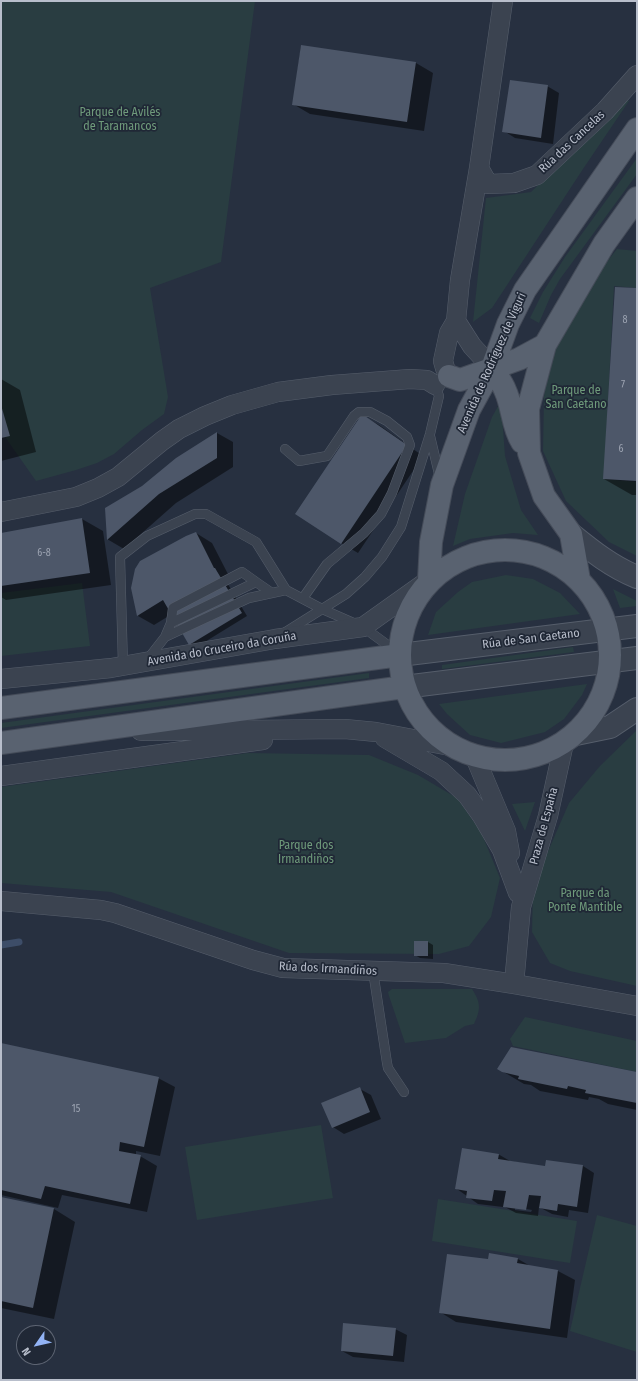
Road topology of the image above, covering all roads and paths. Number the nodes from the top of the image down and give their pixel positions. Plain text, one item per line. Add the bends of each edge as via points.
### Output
1 (503, 1) edge
2 (637, 75) edge
3 (637, 129) edge
4 (479, 168) junction
5 (637, 198) edge
6 (456, 321) junction
7 (546, 345) junction
8 (492, 368) junction
9 (437, 380) junction
10 (469, 410) junction
11 (430, 434) junction
12 (285, 449) dead end
13 (530, 453) junction
14 (442, 485) junction
15 (1, 512) edge
16 (571, 534) junction
17 (637, 577) edge
18 (429, 580) junction
19 (579, 580) junction
20 (256, 582) junction
21 (286, 590) junction
22 (272, 593) junction
23 (303, 598) junction
24 (322, 609) junction
25 (170, 623) junction
26 (637, 626) edge
27 (363, 628) junction
28 (608, 631) junction
29 (165, 637) junction
30 (275, 639) junction
31 (400, 655) junction
32 (637, 658) edge
33 (611, 661) junction
34 (145, 663) junction
35 (123, 666) junction
36 (1, 679) edge
37 (404, 687) junction
38 (1, 708) edge
39 (637, 709) edge
40 (345, 729) junction
41 (76, 732) junction
42 (376, 732) junction
43 (570, 739) junction
44 (1, 743) edge
45 (450, 746) junction
46 (476, 757) junction
47 (1, 776) edge
48 (519, 900) junction
49 (1, 901) edge
50 (373, 971) junction
51 (514, 984) junction
52 (637, 1006) edge
53 (404, 1092) dead end

1 - 4 street
2 - 4 street, Rúa das Cancelas via 605,111 537,175 514,183 488,184
3 - 8 main road, Avenida de Rodríguez de Viguri via 525,290 508,324
4 - 6 street via 460,280
5 - 7 main road via 604,244
6 - 8 street via 472,346
6 - 9 street via 449,333 443,360 445,368
7 - 8 main road via 519,359
7 - 13 main road via 528,409
8 - 9 main road via 460,380
8 - 10 main road, Avenida de Rodríguez de Viguri
8 - 13 main road via 505,389 516,433
9 - 10 main road
9 - 11 lane via 439,396
9 - 15 street via 410,379 332,385 278,392 232,405 179,429 118,477 98,488 76,497
10 - 14 main road, Avenida de Rodríguez de Viguri
11 - 14 lane
11 - 24 lane via 401,527 382,557 365,577 346,594
12 - 23 lane via 299,461 327,456 359,412 370,412 387,421 407,436 410,445 392,493 380,514 364,533 327,564
13 - 16 main road via 544,496
14 - 18 main road, Avenida de Rodríguez de Viguri via 431,542
16 - 17 street via 622,571
16 - 19 main road
18 - 19 main road, Praza de España via 467,556 502,549 546,557
18 - 27 street, Avenida do Cruceiro da Coruña
18 - 31 main road, Praza de España via 408,613
19 - 28 main road, Praza de España via 600,609
20 - 22 lane
20 - 25 lane
20 - 25 lane via 242,572 173,608
21 - 22 lane
21 - 23 lane
21 - 35 lane via 256,542 206,514 195,514 147,536 120,557
22 - 29 lane via 249,598
23 - 24 lane
24 - 27 lane
24 - 30 lane
25 - 29 lane
26 - 28 street, Rúa de San Caetano
27 - 30 street, Avenida do Cruceiro da Coruña
27 - 31 lane
28 - 31 street, Rúa de San Caetano
28 - 33 main road, Praza de España
29 - 34 lane
30 - 34 street, Avenida do Cruceiro da Coruña
31 - 37 main road, Praza de España
31 - 38 main road
32 - 33 street
33 - 37 street
33 - 43 main road, Praza de España via 606,686 596,708
34 - 35 street, Avenida do Cruceiro da Coruña
35 - 36 street, Avenida do Cruceiro da Coruña
37 - 41 main road
37 - 45 main road, Praza de España via 409,700 430,730
39 - 43 street via 610,727
40 - 41 street
40 - 42 street
40 - 47 street
41 - 44 main road
42 - 45 street
42 - 48 street, Praza de España via 441,771 467,794 502,850
43 - 46 main road, Praza de España via 533,758 507,761
43 - 48 street, Praza de España via 548,816
45 - 46 main road, Praza de España
46 - 48 street, Praza de España via 506,831
48 - 51 street, Praza de España
49 - 50 street, Rúa dos Irmandiños via 115,913 283,968
50 - 51 street, Rúa dos Irmandiños via 444,973
50 - 53 lane via 388,1068
51 - 52 street, Rúa dos Irmandiños

